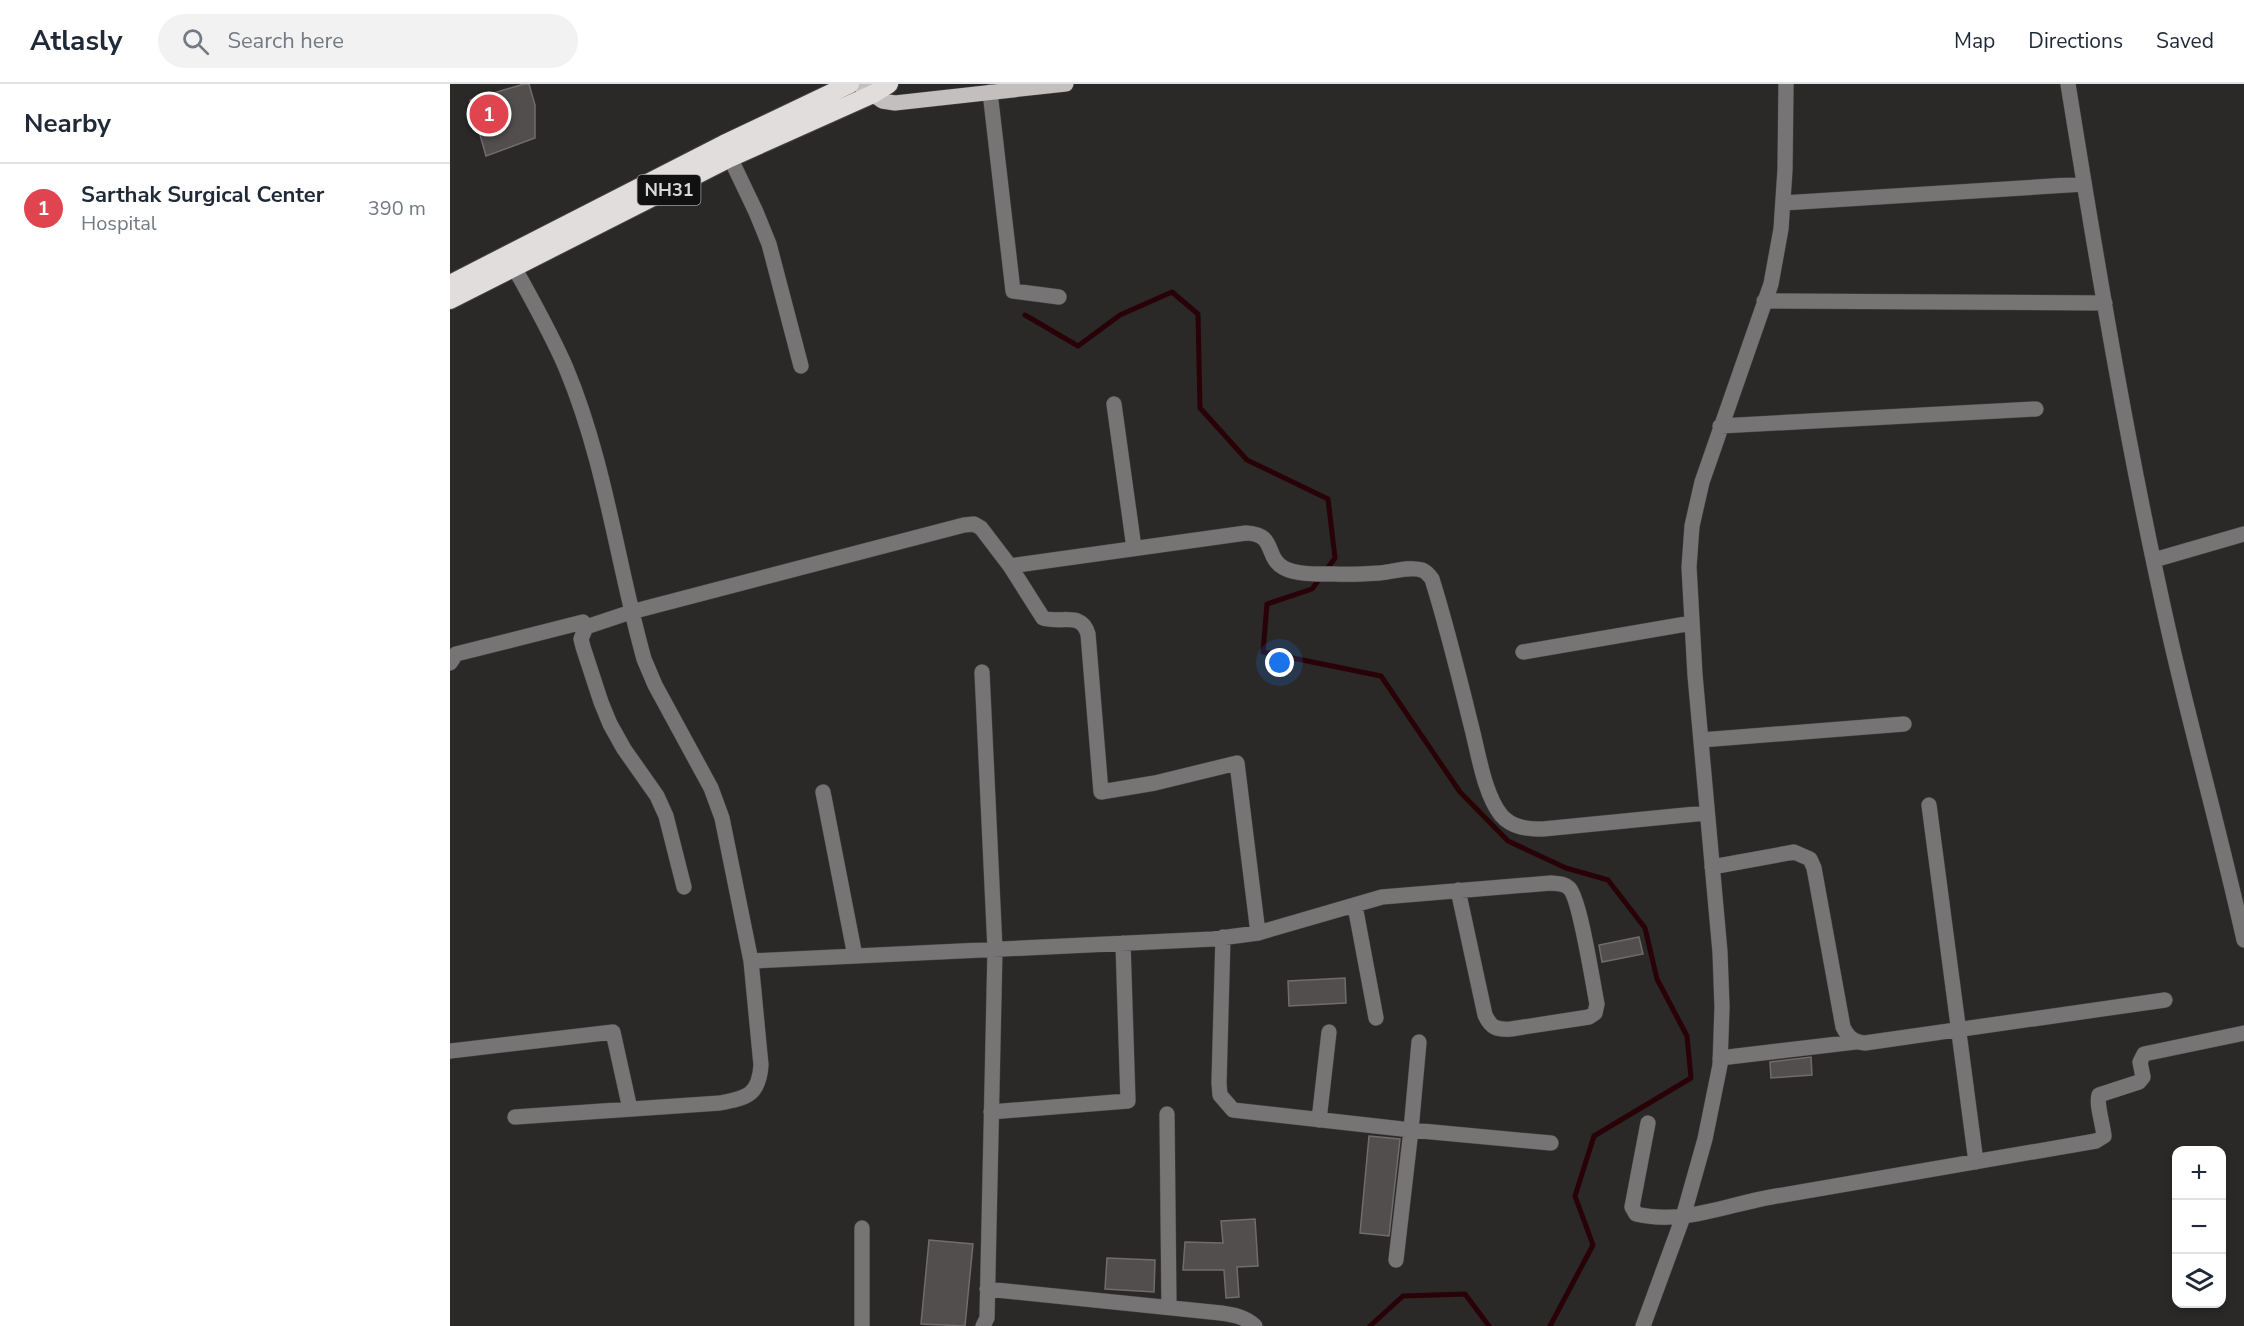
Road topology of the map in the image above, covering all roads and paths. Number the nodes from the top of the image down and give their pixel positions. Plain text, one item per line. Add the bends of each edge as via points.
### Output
1 (850, 84) edge
2 (890, 84) edge
3 (1066, 84) edge
4 (1786, 84) edge
5 (2068, 84) edge
6 (866, 89) edge
7 (990, 92) junction
8 (727, 151) junction
9 (2084, 184) junction
10 (1783, 203) junction
11 (514, 267) junction
12 (450, 284) edge
13 (1059, 297) dead end
14 (450, 300) edge
15 (1764, 301) junction
16 (2105, 303) junction
17 (801, 366) dead end
18 (1114, 404) dead end
19 (2036, 408) dead end
20 (1720, 426) junction
21 (2244, 534) edge
22 (1134, 549) junction
23 (2154, 560) junction
24 (1010, 566) junction
25 (631, 612) junction
26 (583, 622) dead end
27 (1692, 623) junction
28 (1523, 651) dead end
29 (450, 663) edge
30 (982, 672) dead end
31 (1904, 724) dead end
32 (1701, 740) junction
33 (823, 792) dead end
34 (1929, 805) dead end
35 (1707, 813) junction
36 (1712, 867) junction
37 (684, 887) dead end
38 (1458, 890) junction
39 (1355, 906) junction
40 (2242, 921) edge
41 (1258, 933) junction
42 (1223, 938) junction
43 (2244, 940) edge
44 (1123, 943) junction
45 (995, 949) junction
46 (855, 956) junction
47 (751, 961) junction
48 (2165, 1000) dead end
49 (1376, 1018) dead end
50 (1958, 1028) junction
51 (1329, 1032) dead end
52 (2244, 1033) edge
53 (1419, 1042) dead end
54 (1855, 1042) junction
55 (450, 1051) edge
56 (1720, 1058) junction
57 (630, 1109) junction
58 (991, 1112) junction
59 (1167, 1114) dead end
60 (515, 1117) dead end
61 (1318, 1120) junction
62 (1648, 1123) dead end
63 (1411, 1130) junction
64 (1551, 1143) dead end
65 (1976, 1162) junction
66 (1683, 1217) junction
67 (862, 1228) dead end
68 (1396, 1260) dead end
69 (987, 1289) junction
70 (1169, 1307) junction
71 (862, 1326) edge
72 (983, 1326) edge
73 (1255, 1326) edge
74 (1643, 1326) edge

1 - 8 highway, NH31
2 - 6 highway, NH31
3 - 7 main road
4 - 10 street
5 - 9 street
6 - 7 main road via 895,103
6 - 8 highway, NH31
7 - 13 street via 1013,291
8 - 11 highway, NH31
8 - 12 highway, NH31
8 - 17 street via 769,244
9 - 10 street
9 - 16 street
10 - 15 street
11 - 14 highway, NH31
11 - 25 street via 566,368 582,414 599,468
15 - 16 street
15 - 20 street
16 - 23 street
18 - 22 street
19 - 20 street
20 - 27 street via 1692,526
21 - 23 street
22 - 24 street
22 - 35 street via 1254,534 1265,538 1274,558 1290,571 1381,573 1412,568 1428,573 1447,627 1487,786 1502,815 1511,823 1524,829 1543,830
23 - 40 street
24 - 25 street via 981,528 964,525
24 - 41 street via 1043,618 1074,620 1085,626 1101,792 1237,763
25 - 37 street via 586,627 581,639 610,724 666,816
25 - 47 street via 655,685 711,788 722,818
26 - 29 street via 456,654
27 - 28 street
27 - 32 street
30 - 45 street
31 - 32 street
32 - 35 street
33 - 46 street
34 - 50 street
35 - 36 street
36 - 54 street via 1794,852 1810,859 1843,1027
36 - 56 street via 1720,952
38 - 38 street via 1551,883 1569,888 1577,904 1597,1004 1595,1013 1511,1029 1492,1027 1485,1015
38 - 39 street via 1382,897
39 - 41 street
39 - 49 street
40 - 43 street
41 - 42 street
42 - 44 street
42 - 61 street via 1220,1095 1233,1110
44 - 45 street
44 - 58 street via 1128,1101
45 - 46 street
45 - 58 street
46 - 47 street
47 - 57 street via 760,1065 756,1088 741,1099 720,1103
48 - 50 street
50 - 54 street
50 - 65 street
51 - 61 street
52 - 65 street via 2145,1054 2141,1057 2143,1077 2139,1082 2098,1095 2104,1136 2096,1141
53 - 63 street
54 - 56 street
55 - 57 street via 613,1032
56 - 66 street via 1705,1139
57 - 60 street
58 - 69 street
59 - 70 street
61 - 63 street
62 - 66 street via 1632,1208 1636,1214 1650,1218
63 - 64 street
63 - 68 street
65 - 66 street via 1765,1198
66 - 74 street
67 - 71 street
69 - 70 street
69 - 72 street via 987,1317
70 - 73 street via 1237,1316

